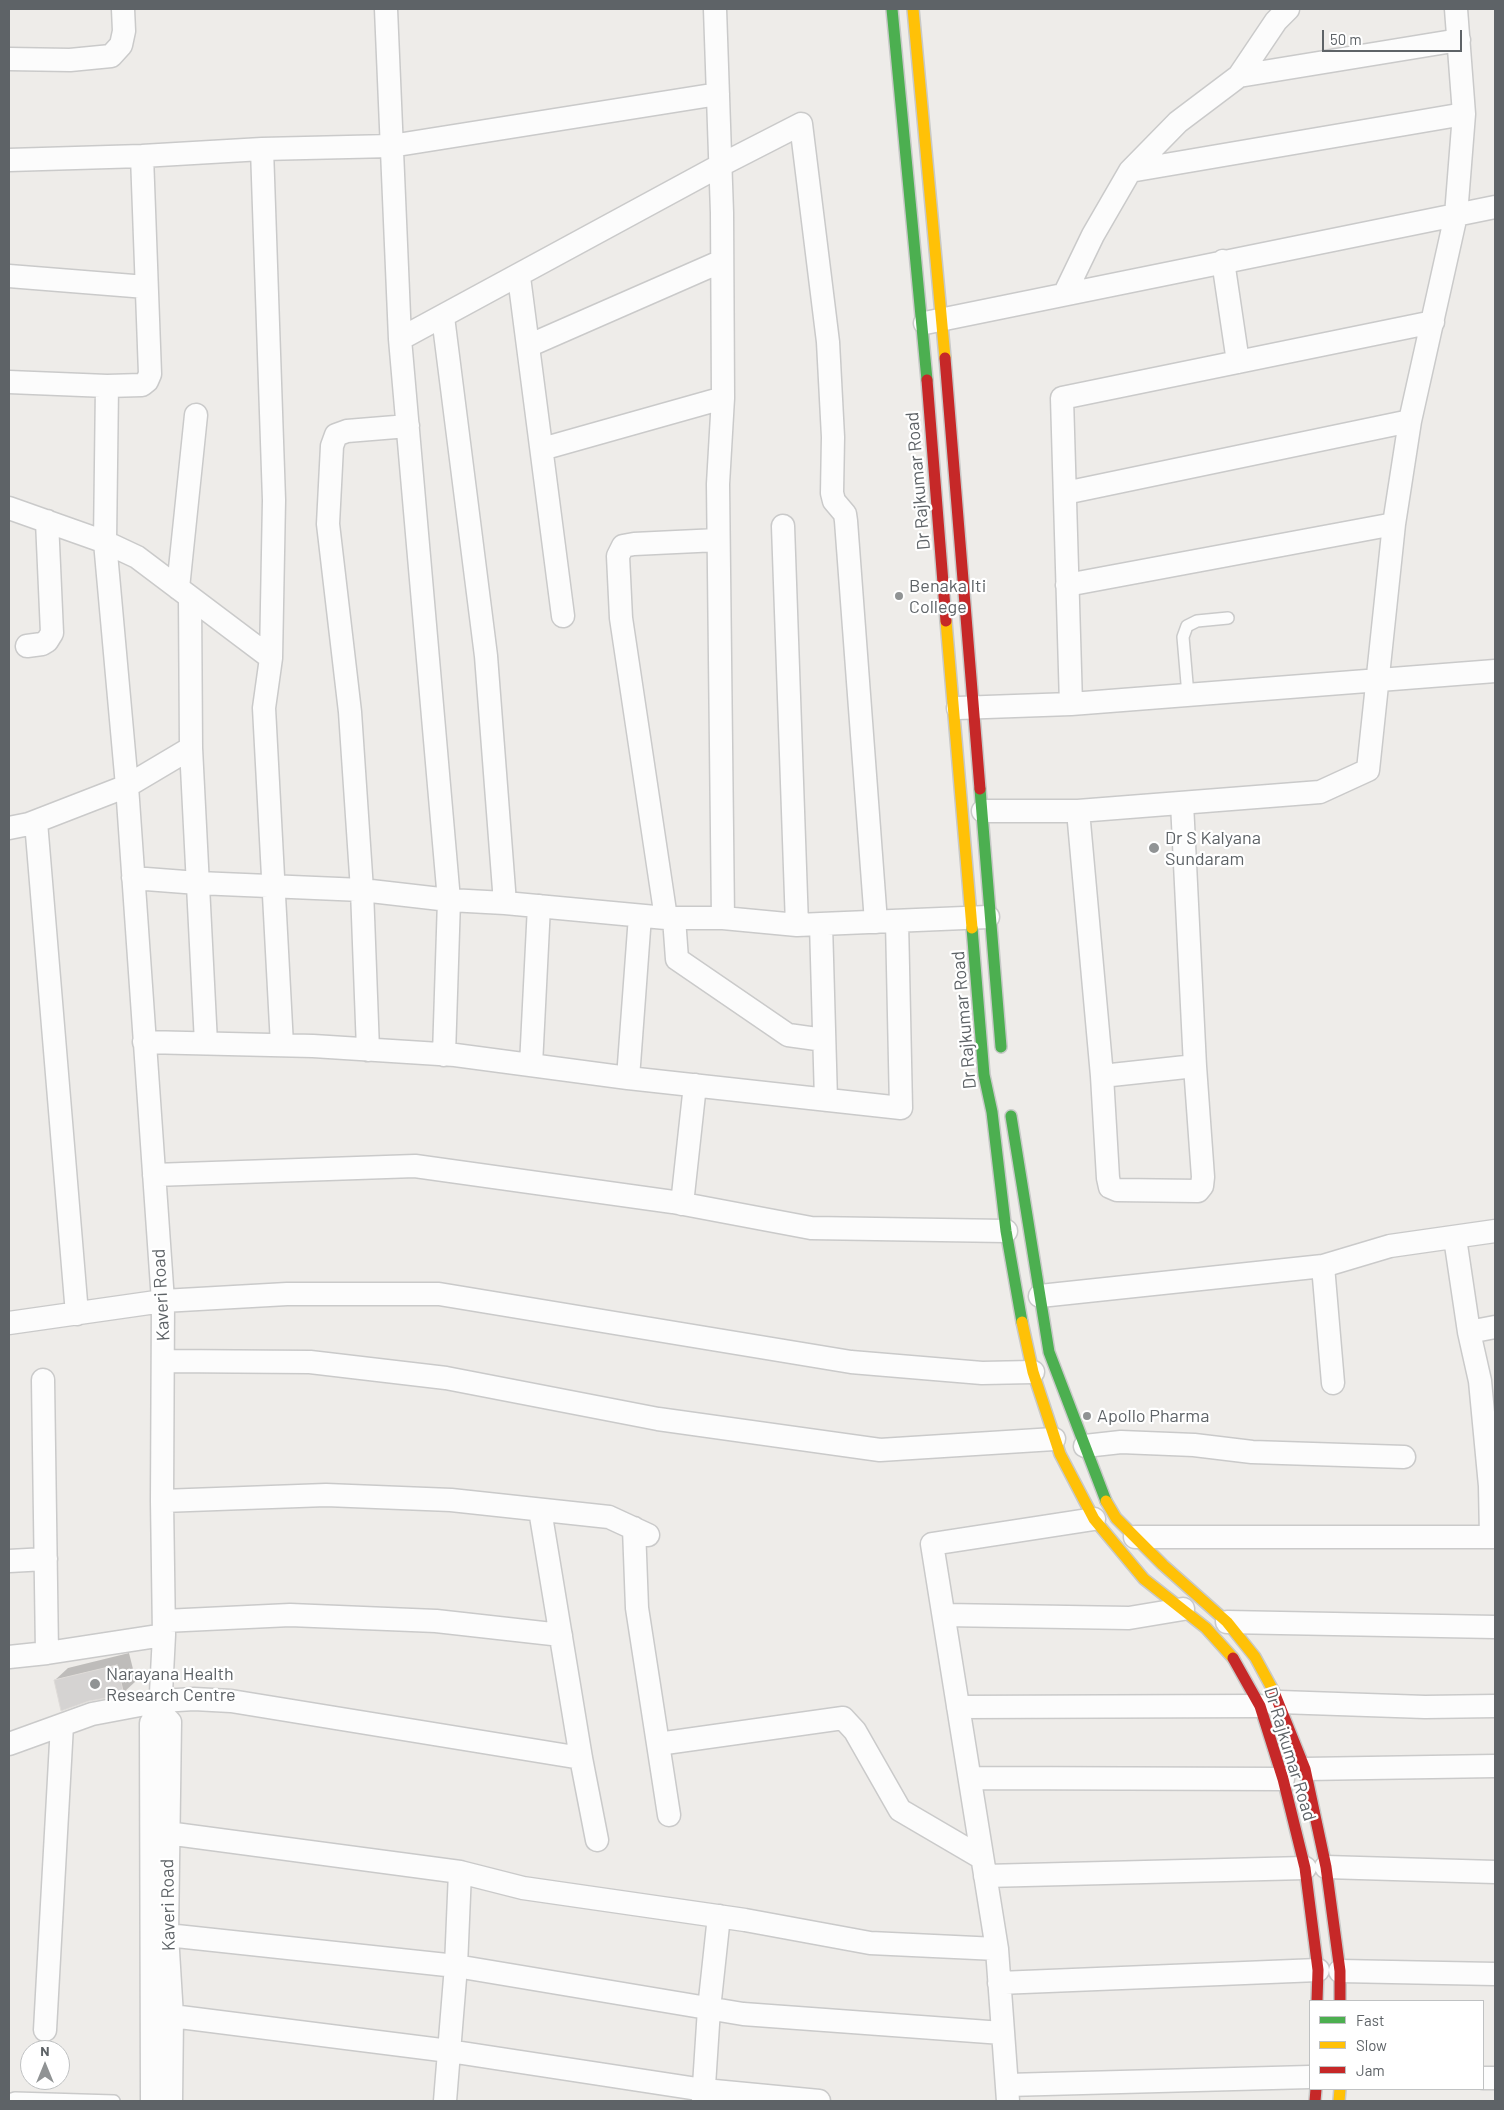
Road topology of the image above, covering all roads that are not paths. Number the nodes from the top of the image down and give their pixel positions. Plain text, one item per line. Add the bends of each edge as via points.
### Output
1 (124, 9) edge
2 (386, 9) edge
3 (715, 9) edge
4 (892, 9) edge
5 (913, 9) edge
6 (1288, 9) edge
7 (1456, 9) edge
8 (1458, 40) junction
9 (9, 59) edge
10 (1239, 76) junction
11 (718, 94) junction
12 (1464, 114) junction
13 (391, 146) junction
14 (262, 148) junction
15 (142, 156) junction
16 (9, 160) edge
17 (721, 165) junction
18 (1130, 171) junction
19 (1495, 206) edge
20 (1456, 215) junction
21 (722, 261) junction
22 (1223, 261) junction
23 (9, 276) edge
24 (519, 276) junction
25 (146, 287) junction
26 (1065, 293) junction
27 (443, 317) junction
28 (932, 321) junction
29 (1433, 322) junction
30 (400, 339) junction
31 (528, 346) junction
32 (1238, 362) junction
33 (9, 382) edge
34 (107, 386) junction
35 (723, 398) junction
36 (196, 415) dead end
37 (1410, 421) junction
38 (408, 426) junction
39 (542, 449) junction
40 (1065, 493) junction
41 (9, 508) edge
42 (47, 521) junction
43 (1394, 524) junction
44 (782, 526) dead end
45 (718, 540) junction
46 (105, 542) junction
47 (1067, 585) junction
48 (184, 593) junction
49 (563, 616) dead end
50 (1228, 618) dead end
51 (27, 646) dead end
52 (271, 658) junction
53 (1495, 671) edge
54 (1377, 681) junction
55 (1188, 695) junction
56 (1071, 704) junction
57 (964, 708) junction
58 (191, 748) junction
59 (127, 786) junction
60 (1182, 803) junction
61 (983, 811) junction
62 (1078, 811) junction
63 (36, 822) junction
64 (9, 828) edge
65 (133, 878) junction
66 (198, 884) junction
67 (274, 886) junction
68 (362, 890) junction
69 (449, 900) junction
70 (505, 903) junction
71 (539, 906) junction
72 (640, 916) junction
73 (670, 918) junction
74 (723, 918) junction
75 (982, 918) junction
76 (886, 922) junction
77 (821, 924) junction
78 (796, 925) junction
79 (824, 1040) junction
80 (144, 1042) junction
81 (206, 1043) junction
82 (282, 1045) junction
83 (368, 1050) junction
84 (444, 1055) junction
85 (1001, 1056) dead end
86 (532, 1065) junction
87 (1195, 1066) junction
88 (1102, 1076) junction
89 (628, 1078) junction
90 (695, 1085) junction
91 (826, 1100) junction
92 (1009, 1104) dead end
93 (154, 1175) junction
94 (682, 1204) junction
95 (1006, 1231) junction
96 (1495, 1231) edge
97 (1455, 1238) junction
98 (1323, 1266) junction
99 (1040, 1296) junction
100 (163, 1302) junction
101 (77, 1314) junction
102 (9, 1322) edge
103 (1495, 1327) edge
104 (1469, 1332) junction
105 (164, 1361) junction
106 (1033, 1372) junction
107 (43, 1380) dead end
108 (1333, 1383) dead end
109 (1054, 1439) junction
110 (1085, 1446) junction
111 (1404, 1457) dead end
112 (162, 1501) junction
113 (540, 1510) junction
114 (1094, 1519) junction
115 (1135, 1537) junction
116 (1493, 1537) edge
117 (46, 1559) junction
118 (9, 1561) edge
119 (1183, 1609) junction
120 (944, 1615) junction
121 (1227, 1622) junction
122 (1495, 1627) edge
123 (164, 1628) junction
124 (561, 1635) junction
125 (47, 1653) junction
126 (9, 1657) edge
127 (1270, 1704) junction
128 (161, 1706) junction
129 (1495, 1706) edge
130 (958, 1707) junction
131 (62, 1725) junction
132 (9, 1744) edge
133 (658, 1744) junction
134 (581, 1758) junction
135 (1495, 1766) edge
136 (1305, 1769) junction
137 (970, 1778) junction
138 (1283, 1779) junction
139 (669, 1816) dead end
140 (167, 1832) junction
141 (597, 1840) dead end
142 (984, 1867) junction
143 (1316, 1868) junction
144 (460, 1872) junction
145 (1495, 1872) edge
146 (719, 1916) junction
147 (167, 1935) junction
148 (997, 1949) junction
149 (456, 1966) junction
150 (1329, 1971) junction
151 (1495, 1974) edge
152 (999, 1983) junction
153 (1317, 2000) edge
154 (1340, 2000) edge
155 (709, 2009) junction
156 (162, 2016) junction
157 (45, 2030) dead end
158 (1002, 2033) junction
159 (449, 2051) junction
160 (1309, 2077) edge
161 (1007, 2093) edge
162 (703, 2096) edge
163 (9, 2100) edge
164 (114, 2101) edge
165 (152, 2101) edge
166 (171, 2101) edge
167 (445, 2101) edge
168 (819, 2101) edge

1 - 9 street via 121,45 111,56 70,60
2 - 13 street
3 - 11 street
4 - 28 main road, Dr Rajkumar Road
5 - 28 main road, Dr Rajkumar Road
6 - 10 street via 1276,21
7 - 8 street
8 - 10 street
8 - 12 street
10 - 18 street via 1178,122
11 - 13 street
11 - 17 street
12 - 18 street
12 - 20 street
13 - 14 street
13 - 30 street
14 - 15 street
14 - 52 street via 274,491
15 - 16 street
15 - 25 street
17 - 21 street
17 - 24 street
17 - 76 street via 801,124 828,342 832,493 846,521
18 - 26 street via 1093,235
19 - 20 street
20 - 22 street
20 - 29 street
21 - 31 street
21 - 35 street
22 - 26 street
22 - 32 street
23 - 25 street
24 - 27 street
24 - 31 street
25 - 34 street via 150,374 142,385
26 - 28 street
27 - 30 street
27 - 70 street via 486,656
28 - 57 main road, Dr Rajkumar Road
28 - 57 main road, Dr Rajkumar Road
29 - 32 street
29 - 37 street
30 - 38 street
31 - 39 street
32 - 40 street via 1062,398
33 - 34 street
34 - 46 street, Kaveri Road
35 - 39 street
35 - 45 street
36 - 48 street
37 - 40 street
37 - 43 street
38 - 68 street via 347,431 336,435 332,446 328,524 350,712
38 - 69 street
39 - 49 street
40 - 47 street
41 - 42 street
42 - 46 street
42 - 51 street via 52,633 42,644
43 - 47 street
43 - 54 street
44 - 78 street
45 - 73 street via 634,544 623,546 618,556 621,618
45 - 74 street
46 - 48 street via 137,557
46 - 59 street, Kaveri Road
47 - 56 street
48 - 52 street
48 - 58 street
50 - 55 lane via 1198,621 1187,626 1183,638
52 - 67 street via 264,708
53 - 54 street
54 - 55 street
54 - 60 street via 1368,770 1320,792
55 - 56 street
56 - 57 street
57 - 61 main road, Dr Rajkumar Road
57 - 75 main road, Dr Rajkumar Road
58 - 59 street
58 - 66 street
59 - 63 street
59 - 65 street, Kaveri Road
60 - 62 street
60 - 87 street
61 - 62 street
61 - 75 main road, Dr Rajkumar Road
62 - 88 street
63 - 64 street
63 - 101 street
65 - 66 street
65 - 80 street, Kaveri Road
66 - 67 street
66 - 81 street
67 - 68 street
67 - 82 street
68 - 69 street
68 - 83 street
69 - 70 street
69 - 84 street
70 - 71 street
71 - 72 street
71 - 86 street
72 - 73 street
72 - 89 street
73 - 74 street
73 - 79 street via 677,959 788,1035
74 - 78 street
75 - 76 street
75 - 85 main road, Dr Rajkumar Road
75 - 95 main road, Dr Rajkumar Road via 984,1075 992,1112
76 - 77 street
76 - 91 street via 901,1108
77 - 78 street
77 - 79 street
79 - 91 street
80 - 81 street
80 - 93 street, Kaveri Road
81 - 82 street
82 - 83 street
83 - 84 street
84 - 86 street
86 - 89 street
87 - 88 street
87 - 88 street via 1203,1177 1198,1191 1117,1190 1110,1187
89 - 90 street
90 - 91 street
90 - 94 street
92 - 99 main road, Dr Rajkumar Road
93 - 94 street via 415,1166
93 - 100 street, Kaveri Road
94 - 95 street via 810,1228
95 - 106 main road, Dr Rajkumar Road
96 - 97 street
97 - 98 street via 1390,1246
97 - 104 street
98 - 99 street
98 - 108 street
99 - 110 main road, Dr Rajkumar Road via 1049,1352
100 - 101 street
100 - 105 street, Kaveri Road
100 - 106 street via 287,1294 440,1294 851,1362 982,1373
101 - 102 street
103 - 104 street
104 - 116 street via 1480,1381
105 - 109 street via 310,1362 446,1378 658,1419 880,1450
105 - 112 street, Kaveri Road
106 - 109 main road, Dr Rajkumar Road
107 - 117 street
109 - 114 main road, Dr Rajkumar Road
110 - 111 street via 1121,1442 1194,1445 1252,1452
110 - 115 main road, Dr Rajkumar Road via 1108,1506
112 - 113 street via 326,1495 451,1500
112 - 123 street, Kaveri Road
113 - 124 street
113 - 133 street via 610,1517 641,1532 637,1608
114 - 119 main road, Dr Rajkumar Road via 1144,1579
114 - 120 street via 932,1544
115 - 116 street
115 - 121 main road, Dr Rajkumar Road
117 - 118 street
117 - 125 street
119 - 120 street via 1129,1618
119 - 127 main road, Dr Rajkumar Road via 1206,1628
120 - 130 street
121 - 122 street
121 - 127 main road, Dr Rajkumar Road via 1255,1656
123 - 124 street via 300,1616 436,1621
123 - 125 street
123 - 128 street, Kaveri Road
124 - 134 street
125 - 126 street
127 - 129 street
127 - 130 street
127 - 136 main road, Dr Rajkumar Road
127 - 138 main road, Dr Rajkumar Road
128 - 131 street via 92,1714
128 - 134 street via 194,1699 231,1701
128 - 140 street, Kaveri Road via 170,1722
128 - 156 street, Kaveri Road via 151,1723
130 - 137 street
131 - 132 street
131 - 157 street
133 - 139 street
133 - 142 street via 843,1718 855,1731 900,1810
134 - 141 street
135 - 136 street
136 - 143 main road, Dr Rajkumar Road
137 - 138 street
137 - 142 street
138 - 143 main road, Dr Rajkumar Road
140 - 144 street
140 - 147 street, Kaveri Road
142 - 143 street
142 - 148 street
143 - 145 street
143 - 150 main road, Dr Rajkumar Road
143 - 150 main road, Dr Rajkumar Road
144 - 146 street via 523,1888
144 - 149 street
146 - 148 street via 870,1942
146 - 155 street
147 - 149 street
147 - 156 street, Kaveri Road
148 - 152 street
149 - 155 street
149 - 159 street
150 - 151 street
150 - 152 street
150 - 153 main road, Dr Rajkumar Road
150 - 154 main road, Dr Rajkumar Road
152 - 158 street
155 - 158 street
155 - 162 street
156 - 159 street
156 - 165 street, Kaveri Road
156 - 166 street, Kaveri Road
158 - 161 street
159 - 162 street
159 - 167 street
160 - 161 street
162 - 168 street
163 - 164 lane

